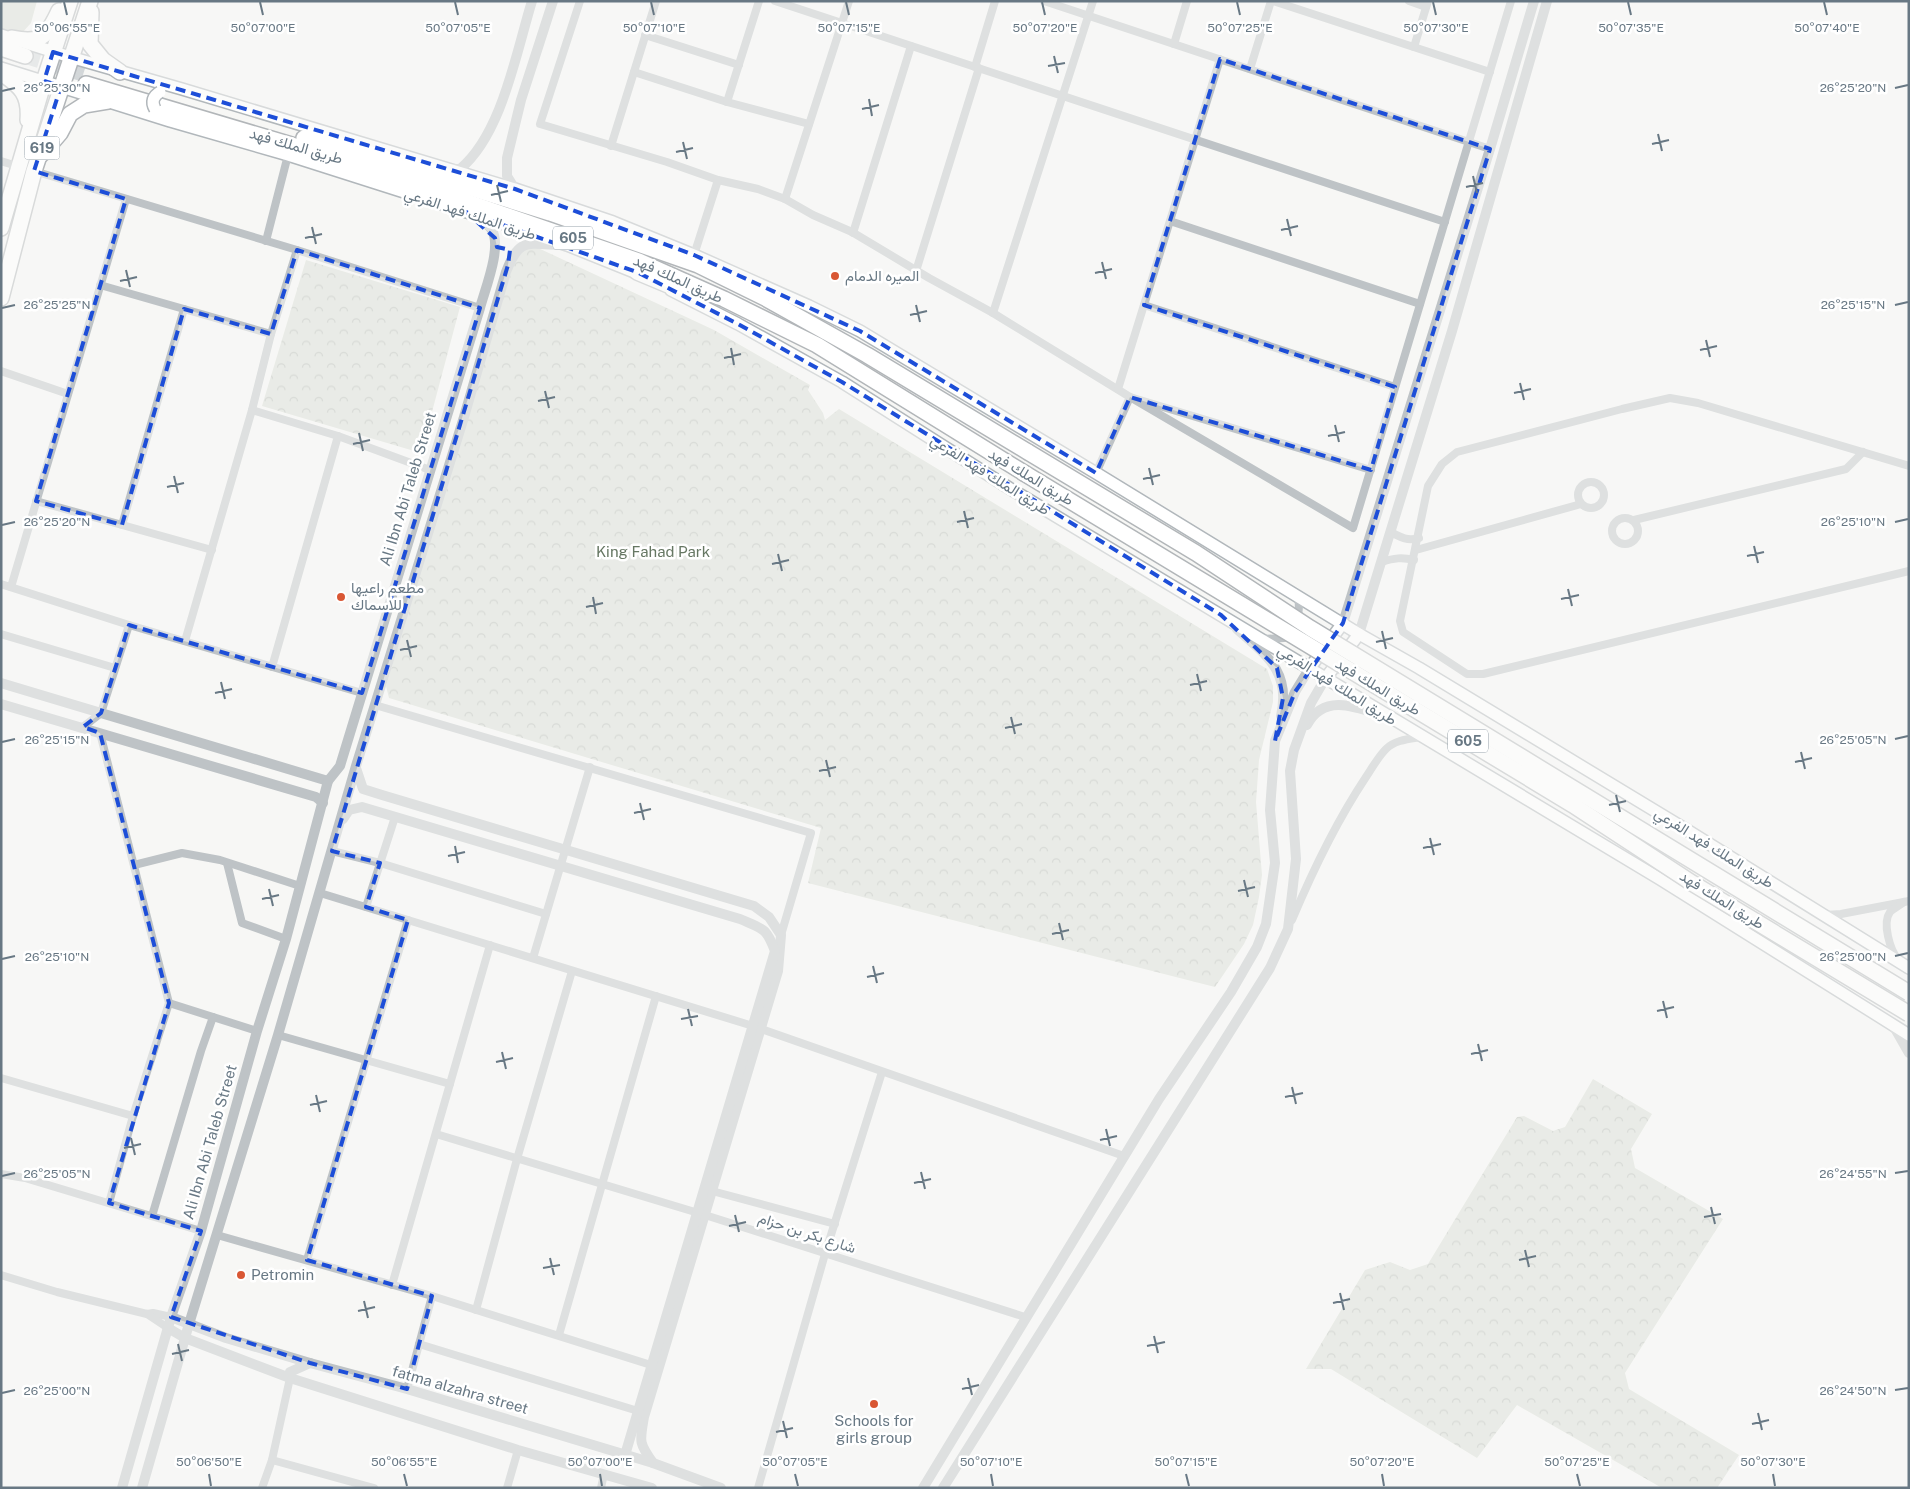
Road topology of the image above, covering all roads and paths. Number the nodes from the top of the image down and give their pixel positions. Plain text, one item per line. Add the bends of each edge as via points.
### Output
1 (65, 1) edge
2 (70, 1) edge
3 (90, 1) edge
4 (532, 1) edge
5 (553, 1) edge
6 (580, 1) edge
7 (656, 1) edge
8 (759, 1) edge
9 (775, 1) edge
10 (849, 1) edge
11 (995, 1) edge
12 (1044, 1) edge
13 (1093, 1) edge
14 (1187, 1) edge
15 (1272, 1) edge
16 (1409, 1) edge
17 (1511, 1) edge
18 (1534, 1) edge
19 (1547, 1) edge
20 (1427, 4) edge
21 (1088, 16) junction
22 (843, 23) junction
23 (645, 35) junction
24 (5, 40) edge
25 (1174, 44) junction
26 (911, 46) junction
27 (1414, 47) junction
28 (53, 52) junction
29 (1, 57) edge
30 (70, 57) junction
31 (1220, 59) junction
32 (739, 65) junction
33 (1, 68) edge
34 (977, 68) junction
35 (1250, 69) junction
36 (120, 72) junction
37 (634, 72) junction
38 (1490, 72) junction
39 (1, 73) edge
40 (44, 81) junction
41 (61, 86) junction
42 (182, 88) junction
43 (1062, 96) junction
44 (108, 101) junction
45 (727, 102) junction
46 (170, 121) junction
47 (809, 124) junction
48 (1195, 140) junction
49 (1469, 141) junction
50 (611, 146) junction
51 (1490, 148) junction
52 (288, 155) junction
53 (1, 161) edge
54 (29, 162) junction
55 (441, 168) junction
56 (718, 180) junction
57 (515, 190) junction
58 (126, 199) junction
59 (785, 199) junction
60 (470, 213) junction
61 (1170, 221) junction
62 (1445, 222) junction
63 (1, 228) edge
64 (597, 229) junction
65 (853, 233) junction
66 (266, 241) junction
67 (567, 245) junction
68 (297, 250) junction
69 (695, 256) junction
70 (493, 261) junction
71 (508, 265) junction
72 (916, 270) junction
73 (637, 272) junction
74 (100, 284) junction
75 (1, 298) edge
76 (1420, 304) junction
77 (1144, 305) junction
78 (480, 308) junction
79 (184, 309) junction
80 (994, 313) junction
81 (271, 334) junction
82 (817, 345) junction
83 (867, 355) junction
84 (1, 371) edge
85 (1395, 387) junction
86 (1118, 389) junction
87 (68, 394) junction
88 (1130, 397) junction
89 (252, 410) junction
90 (338, 436) junction
91 (1863, 452) junction
92 (1909, 466) edge
93 (430, 470) junction
94 (1371, 470) junction
95 (1096, 472) junction
96 (36, 500) junction
97 (1581, 504) dead end
98 (1634, 520) dead end
99 (122, 525) junction
100 (1391, 532) junction
101 (1419, 538) junction
102 (212, 550) junction
103 (1416, 550) junction
104 (1414, 560) junction
105 (1382, 562) junction
106 (1909, 571) edge
107 (1, 584) edge
108 (11, 587) junction
109 (1298, 597) junction
110 (1221, 615) junction
111 (1343, 623) junction
112 (129, 625) junction
113 (1, 634) edge
114 (1359, 634) junction
115 (1262, 639) junction
116 (185, 641) junction
117 (272, 667) junction
118 (116, 668) junction
119 (1309, 668) junction
120 (1325, 679) junction
121 (1, 683) edge
122 (362, 693) junction
123 (1, 704) edge
124 (375, 705) junction
125 (101, 713) junction
126 (1392, 719) junction
127 (83, 727) junction
128 (100, 733) junction
129 (1421, 737) junction
130 (1275, 741) junction
131 (1294, 750) junction
132 (356, 766) junction
133 (590, 767) junction
134 (328, 781) junction
135 (323, 803) junction
136 (395, 817) junction
137 (341, 822) junction
138 (566, 850) junction
139 (332, 851) junction
140 (227, 863) junction
141 (380, 863) junction
142 (134, 865) junction
143 (560, 866) junction
144 (300, 886) junction
145 (320, 893) junction
146 (1907, 901) edge
147 (366, 907) junction
148 (546, 914) junction
149 (1823, 915) junction
150 (408, 920) junction
151 (1288, 929) junction
152 (781, 935) junction
153 (286, 939) junction
154 (490, 945) junction
155 (533, 958) junction
156 (1906, 966) edge
157 (572, 970) junction
158 (1909, 993) edge
159 (656, 996) junction
160 (169, 1004) junction
161 (1909, 1014) edge
162 (213, 1017) junction
163 (1893, 1025) junction
164 (757, 1028) junction
165 (256, 1031) junction
166 (278, 1035) junction
167 (1909, 1035) edge
168 (1909, 1053) edge
169 (366, 1060) junction
170 (882, 1072) junction
171 (1, 1078) edge
172 (450, 1084) junction
173 (133, 1116) junction
174 (436, 1134) junction
175 (1124, 1156) junction
176 (516, 1159) junction
177 (1, 1174) edge
178 (602, 1185) junction
179 (712, 1191) junction
180 (109, 1203) junction
181 (701, 1214) junction
182 (152, 1216) junction
183 (835, 1224) junction
184 (201, 1231) junction
185 (217, 1235) junction
186 (825, 1254) junction
187 (307, 1260) junction
188 (1, 1275) edge
189 (392, 1285) junction
190 (432, 1296) junction
191 (476, 1310) junction
192 (146, 1314) junction
193 (171, 1318) junction
194 (1025, 1318) junction
195 (189, 1324) junction
196 (168, 1328) junction
197 (559, 1336) junction
198 (186, 1338) junction
199 (419, 1344) junction
200 (310, 1363) junction
201 (652, 1365) junction
202 (290, 1378) junction
203 (406, 1389) junction
204 (638, 1412) junction
205 (518, 1450) junction
206 (625, 1454) junction
207 (272, 1460) junction
208 (653, 1463) junction
209 (604, 1474) junction
210 (122, 1488) edge
211 (142, 1488) edge
212 (262, 1488) edge
213 (374, 1488) edge
214 (507, 1488) edge
215 (601, 1488) edge
216 (652, 1488) edge
217 (721, 1488) edge
218 (758, 1488) edge
219 (923, 1488) edge
220 (943, 1488) edge

1 - 24 highway via 53,26 45,34 28,41
2 - 28 highway, 619
3 - 30 highway, 619
3 - 36 highway via 90,44 103,60
4 - 55 street via 500,106 485,140 472,159 460,169
5 - 57 street via 521,100 507,158 507,176
6 - 50 street via 540,124
7 - 23 street
8 - 32 street
9 - 22 street
10 - 22 street
11 - 34 street
12 - 21 street
13 - 21 street
14 - 25 street
15 - 27 street
15 - 35 street
16 - 20 street
17 - 38 street
18 - 51 street
19 - 100 street
20 - 27 street
21 - 25 street
21 - 43 street
22 - 26 street
22 - 47 street
23 - 32 street
23 - 37 street
24 - 28 main road, طريق الملك فهد الفرعي
24 - 29 highway via 25,60
25 - 31 street
26 - 34 street
26 - 65 street
27 - 38 street
28 - 30 main road, طريق الملك فهد الفرعي
28 - 40 highway, 619
30 - 36 main road, طريق الملك فهد الفرعي
30 - 41 highway, 619
31 - 35 street
31 - 48 street
32 - 45 street
33 - 40 main road, طريق الملك فهد الفرعي
34 - 43 street
34 - 72 street
35 - 49 street
36 - 42 main road, طريق الملك فهد الفرعي
37 - 45 street
37 - 50 street
38 - 49 street
39 - 54 highway via 21,87 29,106
40 - 41 main road, طريق الملك فهد الفرعي
40 - 54 highway, 619
41 - 44 main road, طريق الملك فهد الفرعي
41 - 54 highway, 619
42 - 46 main road, bridge via 154,96 155,109
42 - 55 main road, طريق الملك فهد الفرعي
43 - 48 street
43 - 80 street
44 - 46 main road, طريق الملك فهد الفرعي
44 - 54 highway via 84,104 70,114 60,133
45 - 47 street
46 - 52 main road, طريق الملك فهد الفرعي
47 - 59 street
48 - 61 street
48 - 62 street
49 - 51 street
49 - 62 street
50 - 56 street
51 - 111 street
52 - 60 main road, طريق الملك فهد الفرعي
52 - 66 street
53 - 54 street
54 - 58 street
54 - 63 highway, 619
54 - 75 highway, 619
55 - 57 main road, طريق الملك فهد الفرعي
56 - 59 street
56 - 69 street
57 - 69 main road, طريق الملك فهد الفرعي via 612,222
58 - 66 street
58 - 74 street
59 - 65 street
60 - 67 main road, طريق الملك فهد الفرعي
60 - 70 street, Ali Ibn Abi Taleb Street via 494,232
61 - 76 street
61 - 77 street
62 - 76 street
64 - 69 highway
64 - 82 highway, طريق الملك فهد / 605 via 372,157 88,80 369,168 639,261
64 - 83 highway, طريق الملك فهد / 605 via 698,265
65 - 72 street
66 - 68 street
67 - 71 street via 521,246
67 - 73 main road, طريق الملك فهد الفرعي
68 - 78 street
68 - 81 street
69 - 83 highway via 780,296
69 - 95 main road, طريق الملك فهد الفرعي via 860,331
70 - 71 street via 501,247 506,246 510,250
70 - 78 street, Ali Ibn Abi Taleb Street
71 - 124 street
72 - 80 street
73 - 82 highway
73 - 110 main road, طريق الملك فهد الفرعي via 842,382 1009,488
74 - 79 street
74 - 87 street
76 - 85 street
77 - 85 street
77 - 86 street
78 - 93 street, Ali Ibn Abi Taleb Street
79 - 81 street
79 - 99 street
80 - 86 street
81 - 89 street
82 - 161 highway, طريق الملك فهد / 605, bridge via 1573,805 1692,882
83 - 158 highway, طريق الملك فهد / 605, bridge
84 - 87 street
85 - 94 street
86 - 88 street
87 - 96 street
88 - 94 street
88 - 94 street via 1353,528
88 - 95 street
89 - 90 street
89 - 102 street
90 - 93 street
90 - 117 street
91 - 92 street
91 - 98 street via 1846,469
91 - 101 street via 1698,403 1670,398 1457,452 1442,464 1428,486
93 - 122 street, Ali Ibn Abi Taleb Street
95 - 109 main road, طريق الملك فهد الفرعي
96 - 99 street
96 - 108 street
97 - 103 street
99 - 102 street
100 - 101 street via 1411,540
100 - 105 street
101 - 103 street
102 - 116 street
103 - 104 street
104 - 105 street via 1404,557
104 - 106 street via 1400,621 1403,632 1467,674 1483,674
105 - 114 street
107 - 108 street
108 - 112 street
109 - 111 main road, طريق الملك فهد الفرعي
109 - 115 street via 1300,611 1294,627 1284,638
110 - 115 main road, طريق الملك فهد الفرعي
110 - 130 street via 1270,658 1276,668 1283,698
111 - 114 main road, طريق الملك فهد الفرعي
111 - 119 main road
112 - 116 street
112 - 118 street
113 - 118 street
114 - 120 main road
114 - 149 main road, طريق الملك فهد الفرعي via 1427,672
115 - 119 main road, طريق الملك فهد الفرعي
116 - 117 street
117 - 122 street
118 - 125 street
119 - 120 main road, طريق الملك فهد الفرعي
119 - 130 street via 1295,692
120 - 126 main road, طريق الملك فهد الفرعي
120 - 131 street via 1311,703
121 - 125 street
122 - 134 street, Ali Ibn Abi Taleb Street via 340,766
123 - 127 street
124 - 132 street
124 - 133 street
125 - 127 street
125 - 134 street
126 - 129 main road, طريق الملك فهد الفرعي
126 - 131 street via 1350,704 1323,708 1312,716
127 - 128 street
128 - 135 street via 316,797
128 - 142 street
129 - 151 street via 1399,741 1378,759 1326,843
129 - 163 main road, طريق الملك فهد الفرعي via 1660,879
130 - 175 street via 1270,810 1275,863 1266,924 1257,947 1231,992
131 - 151 street via 1290,771 1296,859
132 - 137 street
132 - 138 street via 363,789
133 - 138 street
133 - 152 street via 811,833
134 - 135 street, Ali Ibn Abi Taleb Street
135 - 144 street, Ali Ibn Abi Taleb Street
136 - 137 street via 362,807 349,810
136 - 141 street
136 - 143 street
137 - 139 street
138 - 143 street
138 - 152 street via 754,906 769,917
139 - 141 street
139 - 145 street
140 - 142 street via 182,853
140 - 144 street
140 - 153 street via 242,923
141 - 147 street
141 - 148 street
142 - 160 street
143 - 148 street
143 - 164 street via 740,919 769,934 775,951
144 - 153 street, Ali Ibn Abi Taleb Street
145 - 147 street
145 - 166 street
146 - 149 street
146 - 156 street via 1890,912 1887,920 1893,952
147 - 150 street
148 - 155 street
149 - 156 main road, طريق الملك فهد الفرعي
150 - 154 street
150 - 169 street
151 - 220 street via 1270,968
152 - 164 street via 778,971
153 - 165 street, Ali Ibn Abi Taleb Street
154 - 155 street
154 - 172 street
155 - 157 street
157 - 159 street
157 - 176 street
159 - 164 street
159 - 178 street
160 - 162 street
160 - 173 street
162 - 165 street
162 - 182 street
163 - 167 main road, طريق الملك فهد الفرعي
163 - 168 street
164 - 170 street
164 - 179 street
164 - 181 street
165 - 184 street, Ali Ibn Abi Taleb Street
166 - 169 street
166 - 185 street
169 - 172 street
169 - 187 street
170 - 175 street
170 - 183 street
171 - 173 street
172 - 174 street
173 - 180 street
174 - 176 street, شارع بكر بن حزام
174 - 189 street
175 - 194 street
176 - 178 street, شارع بكر بن حزام
176 - 191 street
177 - 180 street
178 - 181 street, شارع بكر بن حزام
178 - 197 street
179 - 181 street
179 - 183 street
180 - 182 street
181 - 186 street, شارع بكر بن حزام
181 - 201 street
181 - 208 street via 644,1417 640,1440
182 - 184 street
183 - 186 street
184 - 193 street, Ali Ibn Abi Taleb Street
185 - 187 street
185 - 195 street
186 - 194 street, شارع بكر بن حزام
186 - 218 street
187 - 189 street
188 - 192 street
189 - 190 street
190 - 191 street
190 - 199 street
191 - 197 street
192 - 193 street
192 - 196 street
193 - 195 street, fatma alzahra street
193 - 196 street, Ali Ibn Abi Taleb Street
194 - 219 street
195 - 198 street
195 - 200 street, fatma alzahra street
196 - 198 street
196 - 210 street, Ali Ibn Abi Taleb Street
197 - 201 street
198 - 202 street
198 - 211 street
199 - 203 street
199 - 204 street
200 - 202 street via 294,1369
200 - 203 street, fatma alzahra street
201 - 204 street
202 - 205 street
202 - 207 street
203 - 206 street, fatma alzahra street
204 - 206 street
205 - 209 street
205 - 214 street
206 - 208 street, fatma alzahra street
207 - 212 street
207 - 213 street
208 - 217 street, fatma alzahra street
209 - 215 street
209 - 216 street

